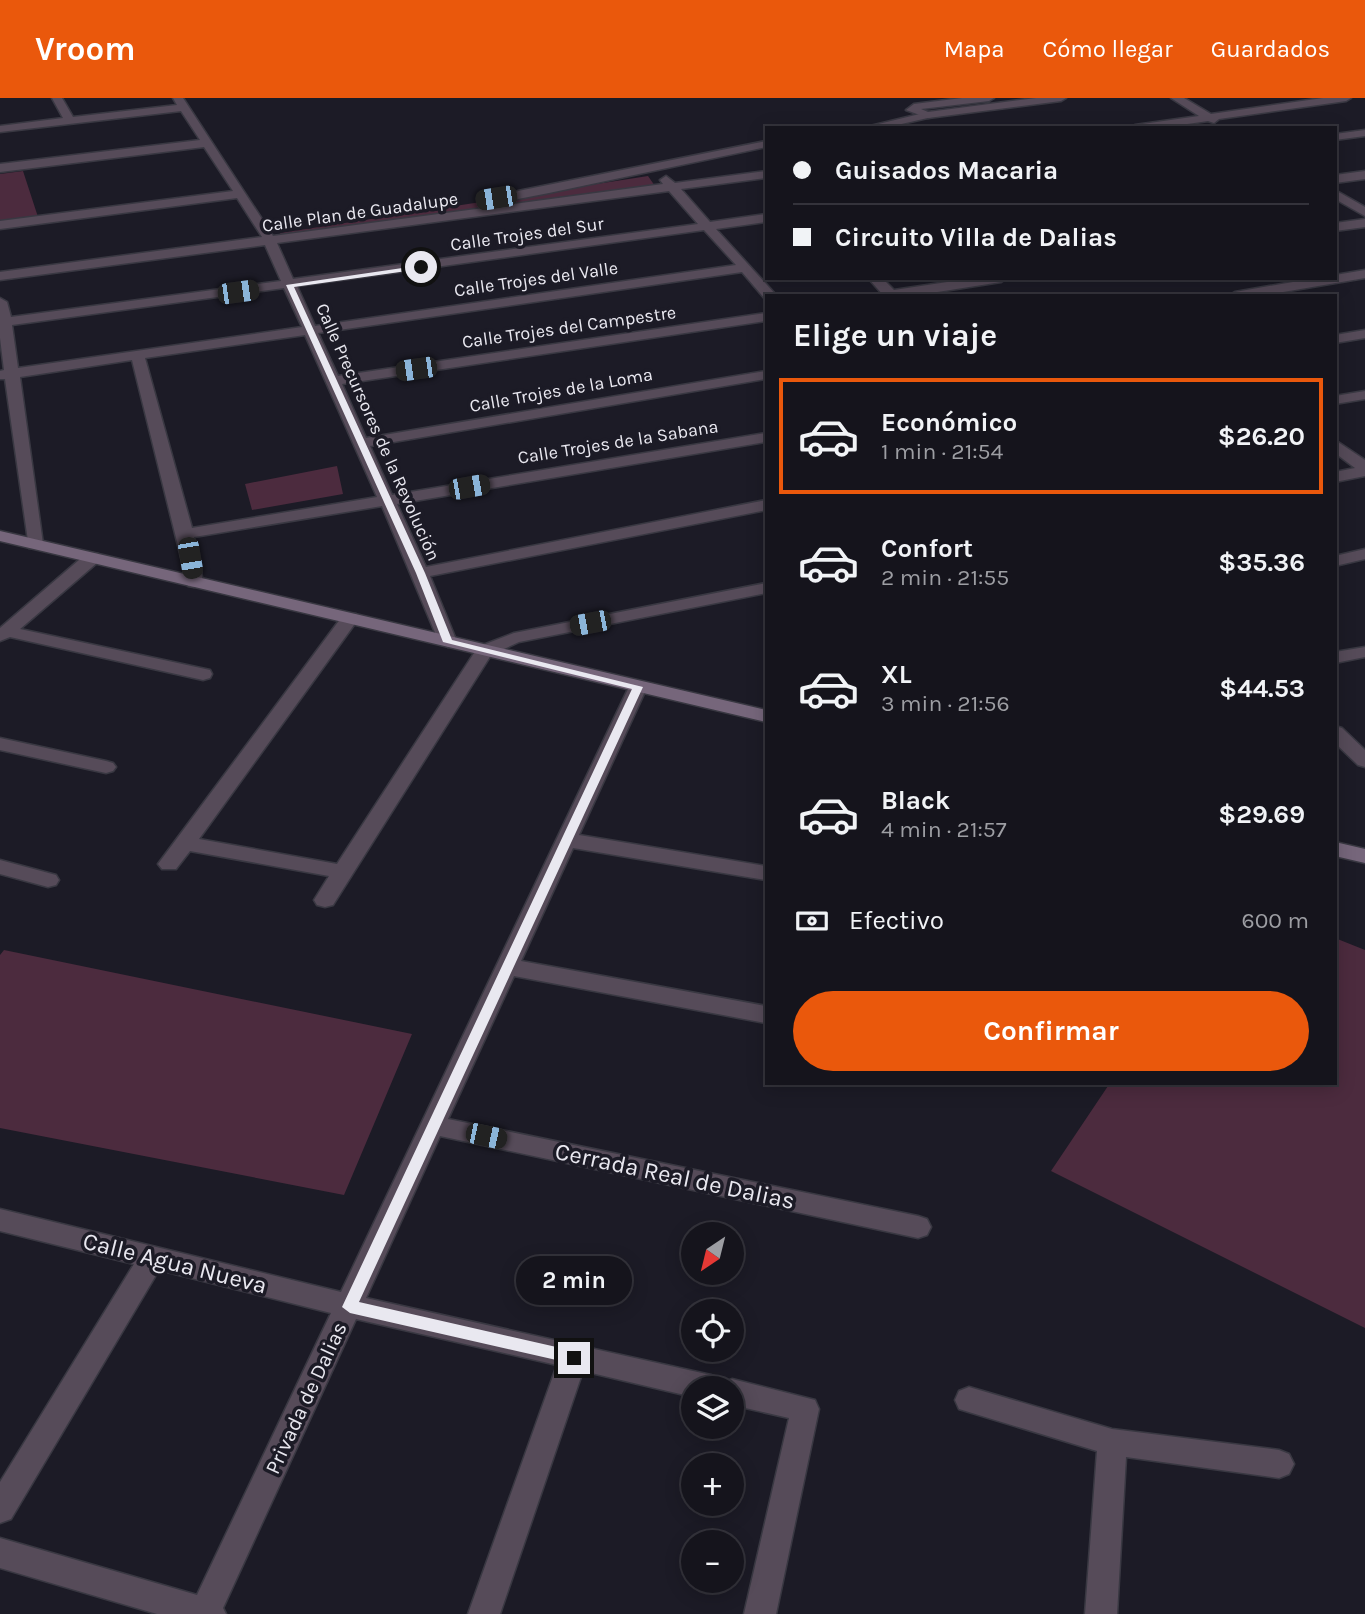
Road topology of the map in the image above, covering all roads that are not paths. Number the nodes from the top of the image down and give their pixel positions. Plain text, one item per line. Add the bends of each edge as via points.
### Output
1 (57, 98) edge
2 (989, 98) edge
3 (1061, 98) edge
4 (1176, 98) edge
5 (1346, 98) edge
6 (181, 103) edge
7 (928, 115) junction
8 (1211, 118) junction
9 (70, 121) junction
10 (876, 126) edge
11 (1150, 126) edge
12 (1224, 126) edge
13 (0, 129) edge
14 (1365, 133) edge
15 (1337, 137) edge
16 (206, 143) junction
17 (765, 144) edge
18 (714, 159) dead end
19 (656, 166) junction
20 (0, 168) edge
21 (765, 174) edge
22 (1365, 175) edge
23 (732, 179) junction
24 (1337, 179) edge
25 (672, 188) junction
26 (240, 194) junction
27 (1337, 195) edge
28 (1365, 212) edge
29 (765, 218) edge
30 (1365, 223) edge
31 (0, 225) edge
32 (709, 226) junction
33 (1337, 227) edge
34 (267, 237) junction
35 (745, 268) junction
36 (1365, 274) edge
37 (0, 276) edge
38 (1337, 279) edge
39 (876, 280) edge
40 (987, 280) edge
41 (1330, 280) edge
42 (290, 285) junction
43 (768, 294) edge
44 (891, 294) edge
45 (898, 294) edge
46 (1247, 294) edge
47 (0, 302) edge
48 (765, 317) edge
49 (3, 323) edge
50 (312, 331) junction
51 (1365, 334) edge
52 (1337, 339) edge
53 (137, 355) junction
54 (765, 374) edge
55 (5, 375) edge
56 (335, 382) junction
57 (1365, 395) edge
58 (1337, 400) edge
59 (765, 437) edge
60 (362, 443) junction
61 (1337, 447) edge
62 (1365, 470) edge
63 (1337, 477) edge
64 (388, 500) junction
65 (765, 505) edge
66 (186, 534) junction
67 (0, 536) edge
68 (35, 544) junction
69 (1365, 554) edge
70 (92, 558) junction
71 (1337, 561) edge
72 (421, 573) junction
73 (194, 582) junction
74 (765, 588) edge
75 (350, 618) junction
76 (3, 634) edge
77 (448, 642) junction
78 (484, 651) junction
79 (1365, 652) edge
80 (1337, 658) edge
81 (203, 674) dead end
82 (638, 687) junction
83 (765, 716) edge
84 (1337, 734) edge
85 (0, 744) edge
86 (1365, 761) edge
87 (106, 767) dead end
88 (566, 840) junction
89 (184, 843) junction
90 (1337, 849) edge
91 (1365, 856) edge
92 (169, 864) dead end
93 (0, 867) edge
94 (344, 872) junction
95 (765, 873) edge
96 (48, 880) dead end
97 (325, 900) dead end
98 (506, 966) junction
99 (765, 1015) edge
100 (432, 1125) junction
101 (0, 1220) edge
102 (918, 1227) dead end
103 (153, 1257) junction
104 (350, 1307) junction
105 (574, 1358) junction
106 (681, 1382) edge
107 (744, 1395) edge
108 (969, 1400) dead end
109 (1112, 1442) junction
110 (1279, 1464) dead end
111 (0, 1509) edge
112 (0, 1553) edge
113 (206, 1613) edge
114 (484, 1614) edge
115 (760, 1614) edge
116 (1101, 1614) edge

1 - 9 street
2 - 7 street via 911,110
3 - 7 street
4 - 8 street
5 - 8 street
6 - 9 street
6 - 16 street, Calle Precursores de la Revolución
7 - 10 street
8 - 11 street
8 - 12 street
9 - 13 street
14 - 15 street
16 - 20 street
16 - 26 street, Calle Precursores de la Revolución
17 - 19 street
18 - 23 street
19 - 25 street
19 - 34 street via 541,191
21 - 23 street, Calle Plan de Guadalupe
22 - 24 street
23 - 25 street, Calle Plan de Guadalupe
25 - 32 street
25 - 34 street, Calle Plan de Guadalupe
26 - 31 street
26 - 34 street, Calle Precursores de la Revolución
27 - 28 street
29 - 32 street, Calle Trojes del Sur
30 - 33 street
32 - 35 street
32 - 42 street, Calle Trojes del Sur
34 - 37 street, Calle Plan de Guadalupe
34 - 42 street, Calle Precursores de la Revolución
35 - 43 street
35 - 50 street, Calle Trojes del Valle
36 - 38 street
39 - 44 street
40 - 45 street
41 - 46 street
42 - 49 street, Calle Trojes del Sur
42 - 50 street, Calle Precursores de la Revolución
47 - 49 street
48 - 56 street, Calle Trojes del Campestre
49 - 55 street
50 - 53 street, Calle Trojes del Valle
50 - 56 street, Calle Precursores de la Revolución
51 - 52 street
53 - 55 street, Calle Trojes del Valle
53 - 66 street
54 - 60 street, Calle Trojes de la Loma
55 - 68 street
56 - 60 street, Calle Precursores de la Revolución
57 - 58 street
59 - 64 street, Calle Trojes de la Sabana
60 - 64 street, Calle Precursores de la Revolución
61 - 62 street
62 - 63 street
64 - 66 street, Calle Trojes de la Sabana
64 - 72 street, Calle Precursores de la Revolución
65 - 72 street
66 - 73 street
67 - 68 main road
68 - 70 main road
69 - 71 street
70 - 73 main road
70 - 76 street
72 - 77 street, Calle Precursores de la Revolución
73 - 75 main road
74 - 78 street via 514,638
75 - 77 main road
75 - 89 street
76 - 81 street
77 - 78 main road
78 - 82 main road
78 - 94 street
79 - 80 street
82 - 83 main road
82 - 88 street, Privada de Dalias
84 - 86 street
85 - 87 street
88 - 95 street
88 - 98 street, Privada de Dalias
89 - 92 street
89 - 94 street
90 - 91 main road
93 - 96 street
94 - 97 street
98 - 99 street
98 - 100 street, Privada de Dalias
100 - 102 street, Cerrada Real de Dalias
100 - 104 street, Privada de Dalias
101 - 103 street, Calle Agua Nueva
103 - 104 street, Calle Agua Nueva
103 - 111 street
104 - 105 street, Calle Agua Nueva
104 - 113 street, Privada de Dalias
105 - 106 street, Calle Agua Nueva
105 - 114 street
107 - 115 street via 805,1409
108 - 109 street
109 - 110 street
109 - 116 street
112 - 113 street

